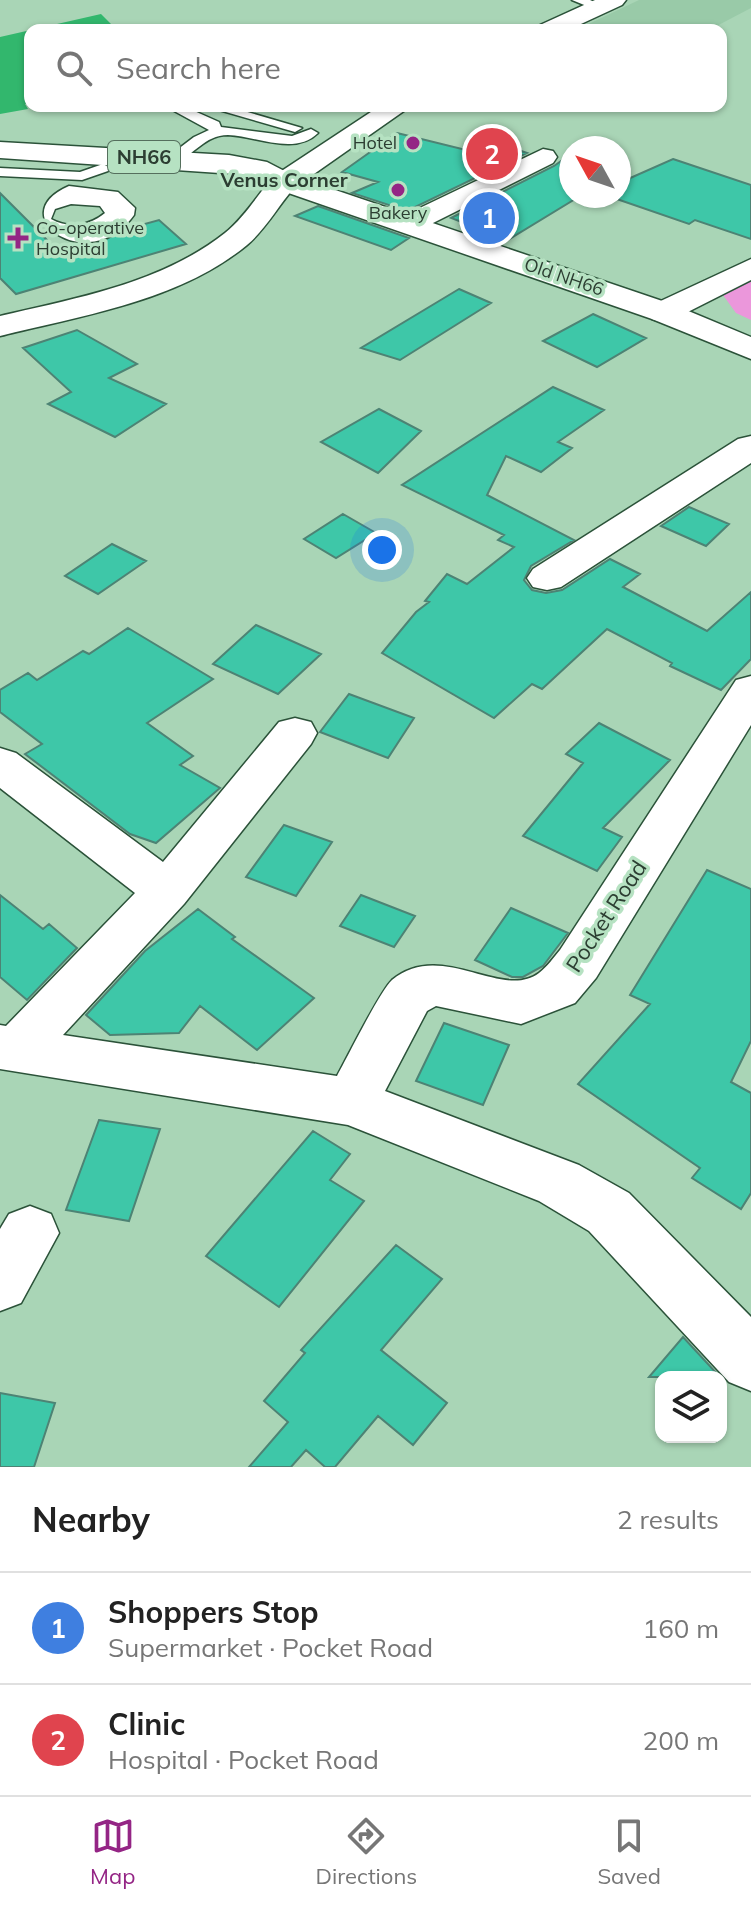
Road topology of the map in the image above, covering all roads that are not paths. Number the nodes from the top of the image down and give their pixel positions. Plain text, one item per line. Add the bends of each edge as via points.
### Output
1 (597, 2) edge
2 (558, 24) edge
3 (187, 112) edge
4 (234, 112) edge
5 (389, 112) edge
6 (216, 131) junction
7 (0, 150) edge
8 (543, 157) dead end
9 (174, 159) junction
10 (0, 163) edge
11 (103, 168) junction
12 (132, 170) junction
13 (0, 172) edge
14 (284, 182) junction
15 (108, 198) dead end
16 (411, 223) junction
17 (751, 268) edge
18 (663, 312) junction
19 (0, 326) edge
20 (751, 349) edge
21 (751, 447) edge
22 (547, 578) dead end
23 (751, 690) edge
24 (295, 733) dead end
25 (0, 764) edge
26 (167, 891) junction
27 (8, 1049) edge
28 (351, 1102) junction
29 (30, 1233) dead end
30 (0, 1283) edge
31 (751, 1361) edge

1 - 2 street
3 - 6 lane via 207,120
4 - 6 lane via 311,133 286,139 236,129
5 - 14 street
6 - 9 lane
7 - 9 street, Old NH66 / NH66
8 - 16 street
9 - 14 street, Old NH66 / NH66 via 257,168
10 - 11 street, Old NH66 / NH66
11 - 12 street, Old NH66 / NH66
11 - 13 lane via 82,176
12 - 14 street, Old NH66 / NH66
12 - 15 street
14 - 16 street, Old NH66 / NH66
14 - 19 street via 239,237 202,263 122,296
16 - 18 street, Old NH66 / NH66
17 - 18 street
18 - 20 street, Old NH66 / NH66
21 - 22 street
23 - 28 street, Pocket Road via 578,964 557,988 521,1003 430,984 409,996
24 - 26 street
25 - 26 street
26 - 27 street
27 - 28 street
28 - 31 street via 559,1183 609,1212
29 - 30 street

